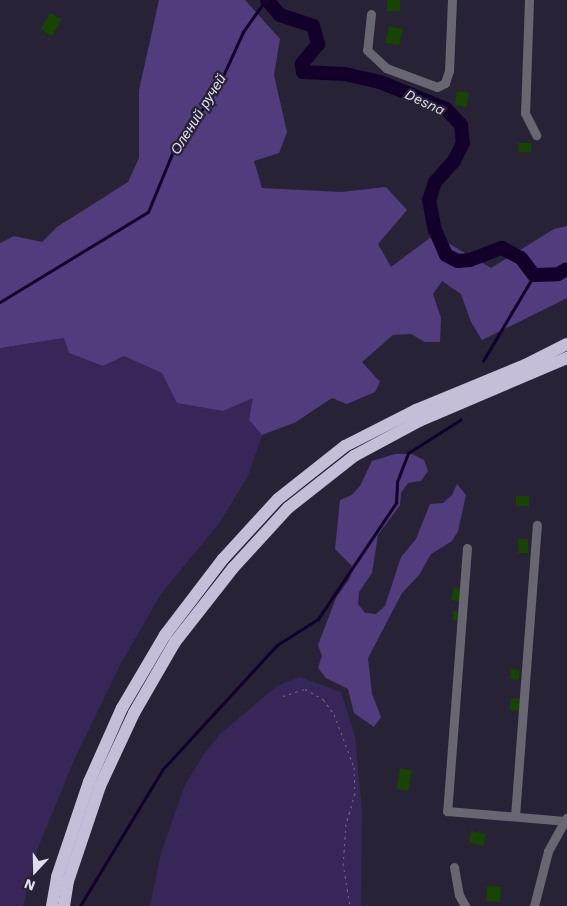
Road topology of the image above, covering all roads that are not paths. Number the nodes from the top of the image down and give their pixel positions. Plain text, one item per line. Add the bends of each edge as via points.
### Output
1 (452, 0) edge
2 (528, 0) edge
3 (371, 14) dead end
4 (536, 135) dead end
5 (567, 344) edge
6 (567, 358) edge
7 (537, 524) dead end
8 (468, 548) dead end
9 (515, 816) junction
10 (566, 818) edge
11 (454, 867) dead end
12 (52, 906) edge
13 (64, 906) edge
14 (465, 906) edge
15 (534, 906) edge

1 - 3 street via 448,71 445,83 437,87 386,68 367,50
2 - 4 street via 525,113
5 - 12 highway via 416,410 345,446 278,498 229,552 165,635 122,708 89,782 58,877
6 - 13 highway via 419,421 354,456 288,508 264,534 175,642 134,713 100,786 68,881
7 - 9 street
8 - 9 street via 447,811
9 - 10 street
10 - 15 street via 548,850
11 - 14 street

